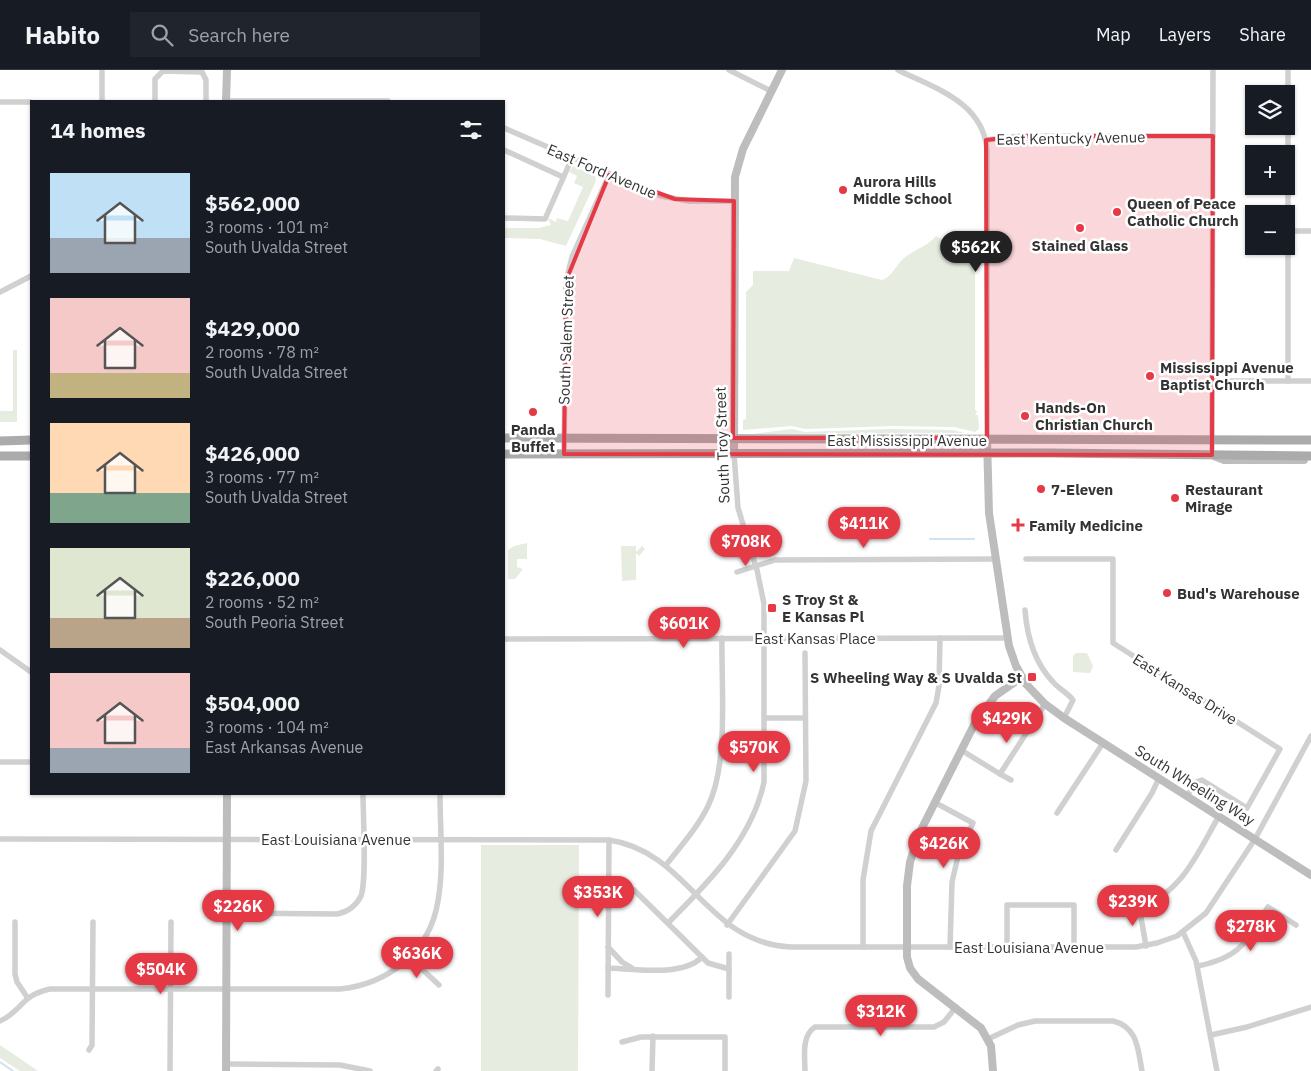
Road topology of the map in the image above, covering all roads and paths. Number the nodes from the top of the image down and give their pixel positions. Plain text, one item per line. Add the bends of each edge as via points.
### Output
1 (102, 70) edge
2 (227, 70) edge
3 (729, 70) edge
4 (782, 70) edge
5 (898, 70) edge
6 (1213, 70) edge
7 (1288, 70) edge
8 (772, 91) junction
9 (102, 100) edge
10 (155, 100) edge
11 (206, 100) edge
12 (226, 100) edge
13 (0, 102) edge
14 (30, 102) edge
15 (505, 128) edge
16 (1213, 136) junction
17 (986, 140) junction
18 (505, 150) edge
19 (572, 158) junction
20 (608, 175) junction
21 (564, 177) junction
22 (734, 200) junction
23 (1288, 205) edge
24 (505, 218) edge
25 (1295, 231) edge
26 (1311, 231) edge
27 (1288, 255) edge
28 (30, 277) edge
29 (0, 292) edge
30 (1213, 381) junction
31 (1288, 381) junction
32 (1311, 381) edge
33 (505, 438) edge
34 (564, 438) junction
35 (734, 438) junction
36 (986, 438) junction
37 (1212, 439) junction
38 (30, 440) edge
39 (1311, 440) edge
40 (0, 441) edge
41 (987, 453) junction
42 (505, 454) edge
43 (564, 454) junction
44 (734, 454) junction
45 (1212, 455) junction
46 (0, 456) edge
47 (30, 456) edge
48 (1311, 456) edge
49 (1311, 460) edge
50 (996, 559) junction
51 (1026, 559) dead end
52 (756, 565) junction
53 (737, 572) dead end
54 (1025, 610) dead end
55 (722, 638) junction
56 (765, 638) junction
57 (940, 638) junction
58 (1007, 638) junction
59 (505, 639) edge
60 (0, 650) edge
61 (805, 653) dead end
62 (30, 671) edge
63 (1022, 677) junction
64 (1044, 704) junction
65 (765, 718) junction
66 (805, 718) junction
67 (1064, 718) junction
68 (1311, 736) edge
69 (1104, 743) junction
70 (961, 750) junction
71 (0, 762) edge
72 (30, 762) edge
73 (1000, 774) junction
74 (1159, 778) junction
75 (1011, 780) dead end
76 (227, 795) edge
77 (363, 795) edge
78 (440, 795) edge
79 (1187, 796) junction
80 (934, 802) junction
81 (1057, 813) dead end
82 (1219, 816) junction
83 (227, 838) junction
84 (0, 839) edge
85 (363, 839) junction
86 (440, 839) junction
87 (1255, 839) junction
88 (609, 840) junction
89 (1116, 850) dead end
90 (666, 865) junction
91 (1311, 875) edge
92 (609, 884) junction
93 (696, 895) junction
94 (227, 914) junction
95 (16, 922) dead end
96 (93, 922) dead end
97 (172, 922) dead end
98 (668, 922) junction
99 (1296, 924) dead end
100 (727, 925) junction
101 (1183, 932) junction
102 (608, 946) junction
103 (1146, 946) junction
104 (906, 947) junction
105 (950, 947) junction
106 (1007, 947) junction
107 (1074, 947) junction
108 (863, 948) junction
109 (728, 954) dead end
110 (702, 956) junction
111 (410, 958) junction
112 (1198, 966) junction
113 (608, 968) junction
114 (634, 969) junction
115 (728, 969) junction
116 (439, 985) dead end
117 (93, 988) junction
118 (171, 989) junction
119 (226, 989) junction
120 (608, 996) dead end
121 (729, 996) dead end
122 (27, 998) junction
123 (956, 1007) junction
124 (1311, 1008) edge
125 (0, 1020) edge
126 (1210, 1034) junction
127 (653, 1036) junction
128 (988, 1039) junction
129 (622, 1042) dead end
130 (88, 1050) dead end
131 (226, 1067) edge
132 (805, 1069) edge
133 (170, 1071) edge
134 (370, 1071) edge
135 (652, 1071) edge
136 (725, 1071) edge
137 (993, 1071) edge
138 (1142, 1071) edge
139 (1217, 1071) edge

1 - 9 street
2 - 12 street
3 - 8 street
4 - 8 street, South Troy Street
5 - 17 street, East Kentucky Avenue via 965,105 977,118
6 - 16 street
7 - 23 street
8 - 22 street, South Troy Street via 740,157
10 - 11 street via 155,79 163,71 202,72 206,80
13 - 14 street
15 - 19 street, East Ford Avenue
16 - 17 street, East Kentucky Avenue via 1021,136
16 - 30 street
17 - 36 street
18 - 21 street
19 - 20 street, East Ford Avenue
19 - 21 street
20 - 22 street, East Ford Avenue via 675,200
20 - 34 street, South Salem Street via 572,257 566,281
21 - 24 street via 545,219
22 - 35 street, South Troy Street
25 - 26 street
27 - 31 street
28 - 29 street
30 - 31 street
30 - 37 street
31 - 32 street
33 - 34 main road, East Mississippi Avenue
34 - 35 main road, East Mississippi Avenue
34 - 43 street, South Salem Street
35 - 36 main road, East Mississippi Avenue
35 - 44 street, South Troy Street
36 - 37 main road, East Mississippi Avenue
36 - 41 street, South Wheeling Way
37 - 39 main road, East Mississippi Avenue
37 - 45 street
38 - 40 main road
41 - 44 main road, East Mississippi Avenue
41 - 45 main road, East Mississippi Avenue
41 - 50 street, South Wheeling Way via 988,513
42 - 43 main road, East Mississippi Avenue
43 - 44 main road, East Mississippi Avenue
44 - 52 street, South Troy Street via 738,508
45 - 48 main road, East Mississippi Avenue
45 - 49 street via 1224,460
46 - 47 main road
50 - 52 street via 775,560
50 - 58 street, South Wheeling Way
51 - 79 street, East Kansas Drive via 1113,560 1113,643 1280,749 1248,808 1202,780 1196,782
52 - 53 street
52 - 56 street, South Troy Street via 763,596
54 - 67 street via 1036,657 1048,677 1072,698 1073,703
55 - 56 street, East Kansas Place
55 - 59 street, East Kansas Place
55 - 90 street via 720,753 715,787 702,817
56 - 57 street, East Kansas Place
56 - 65 street, South Troy Street
57 - 58 street, East Kansas Place
57 - 108 street via 936,703 871,831 863,880
58 - 63 street, South Wheeling Way
60 - 62 street
61 - 66 street
63 - 64 street, South Wheeling Way
63 - 70 street via 1001,690 986,705
64 - 67 street, South Wheeling Way
64 - 73 street
65 - 66 street
65 - 93 street, South Troy Street via 764,775 756,809 744,834
66 - 100 street via 806,781 795,832
67 - 69 street, South Wheeling Way
68 - 87 street, East Louisiana Avenue
69 - 74 street, South Wheeling Way
69 - 81 street
70 - 73 street
70 - 80 street
71 - 72 street
73 - 75 street
74 - 79 street, South Wheeling Way
74 - 89 street
76 - 83 street
77 - 85 street
78 - 86 street
79 - 82 street, South Wheeling Way
80 - 104 street via 910,862
80 - 105 street via 973,823 953,874
82 - 87 street, South Wheeling Way
82 - 103 street via 1174,887 1157,900 1140,906
83 - 84 street, East Louisiana Avenue
83 - 85 street, East Louisiana Avenue
83 - 94 street
85 - 86 street, East Louisiana Avenue
85 - 94 street via 363,888 358,901 350,909 337,914
86 - 88 street, East Louisiana Avenue
86 - 111 street via 436,910 426,936
87 - 91 street, South Wheeling Way
87 - 101 street, East Louisiana Avenue via 1213,905 1199,921
88 - 90 street, East Louisiana Avenue via 642,849
88 - 92 street
90 - 93 street, East Louisiana Avenue
92 - 98 street via 634,890
92 - 102 street
93 - 98 street, South Troy Street
93 - 100 street, East Louisiana Avenue
94 - 119 street
95 - 122 street via 15,974
96 - 117 street
97 - 118 street
98 - 110 street
99 - 112 street via 1268,907 1240,949 1225,959
100 - 108 street, East Louisiana Avenue via 750,939 770,945
101 - 103 street, East Louisiana Avenue
101 - 112 street
102 - 113 street
102 - 114 street via 622,962
103 - 107 street, East Louisiana Avenue
104 - 105 street, East Louisiana Avenue
104 - 108 street, East Louisiana Avenue
104 - 123 street via 908,965 913,974
105 - 106 street, East Louisiana Avenue
106 - 107 street, East Louisiana Avenue
106 - 107 street via 1007,905 1074,905
109 - 115 street
110 - 114 street via 696,963 681,969
110 - 115 street via 715,966
111 - 116 street
111 - 119 street via 377,980 351,988
112 - 126 street
113 - 114 street
113 - 120 street
115 - 121 street
117 - 118 street
117 - 122 street via 50,989
117 - 130 street via 92,1045
118 - 119 street
118 - 133 street
119 - 131 street
122 - 125 street
123 - 128 street via 977,1024
123 - 132 street via 944,1022 934,1026 815,1027 806,1039
124 - 126 street
126 - 139 street
127 - 129 street
127 - 135 street
127 - 136 street via 725,1037
128 - 137 street
128 - 138 street via 1035,1021 1112,1021 1124,1025 1134,1034
131 - 134 street via 340,1065

